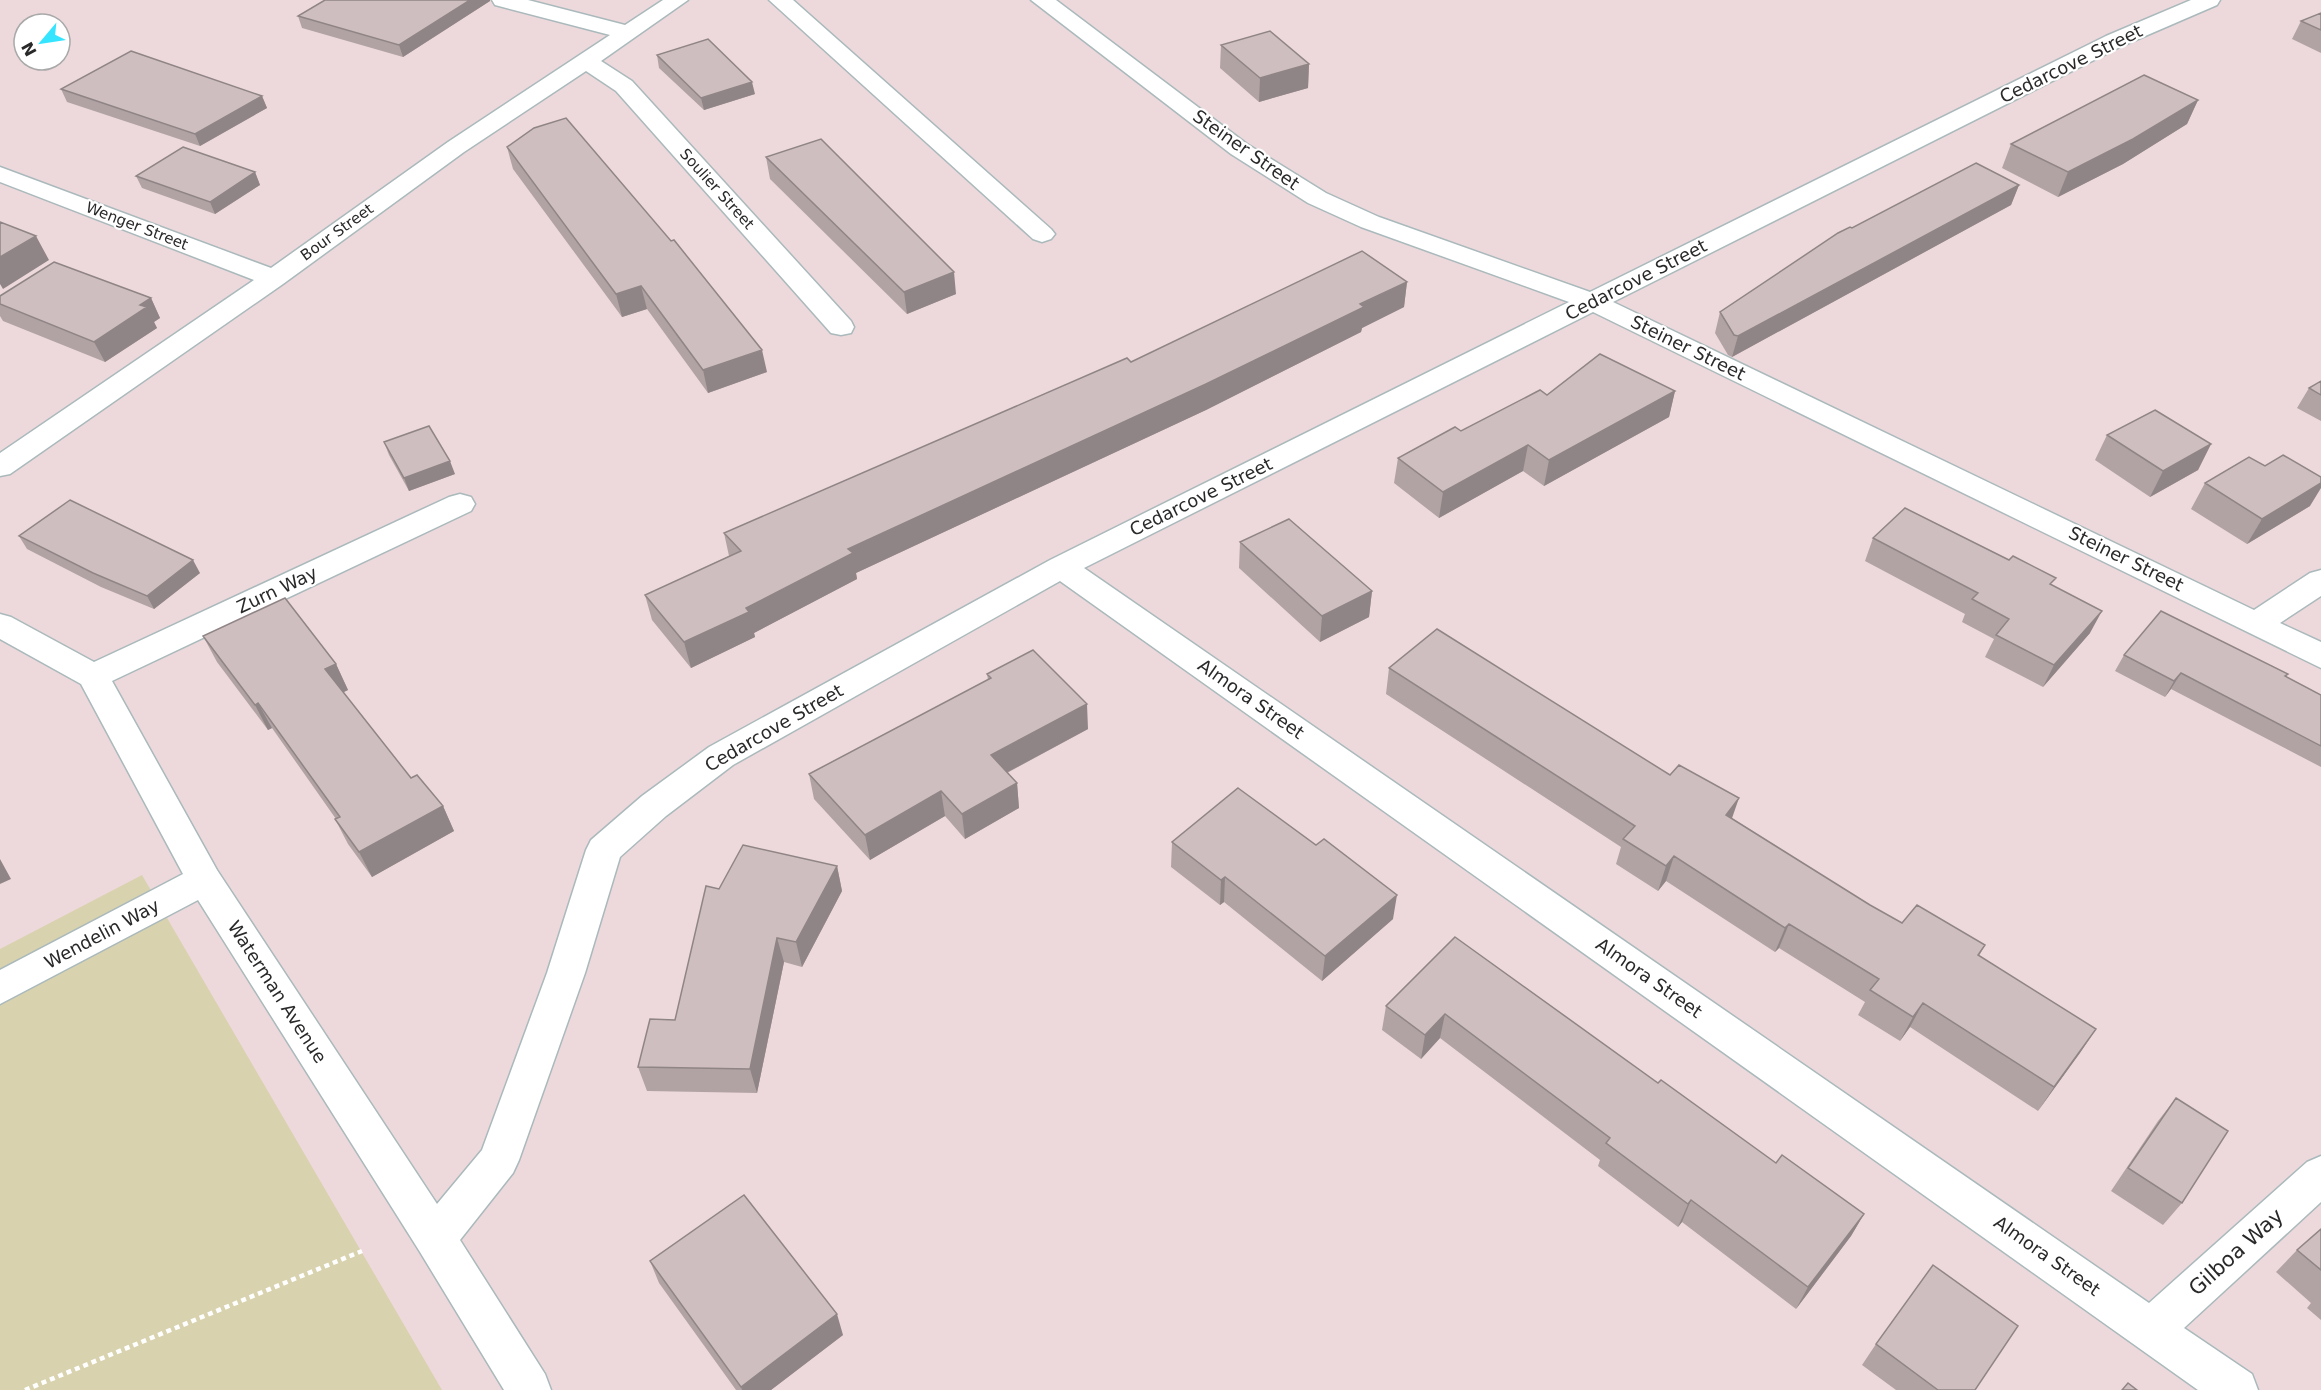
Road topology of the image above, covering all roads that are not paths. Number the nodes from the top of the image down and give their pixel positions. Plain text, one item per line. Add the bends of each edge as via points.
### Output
1 (503, 0) edge
2 (676, 0) edge
3 (780, 0) edge
4 (1042, 0) edge
5 (2209, 0) edge
6 (626, 32) junction
7 (584, 60) junction
8 (0, 174) edge
9 (1042, 234) dead end
10 (274, 278) junction
11 (1593, 302) junction
12 (841, 327) dead end
13 (0, 468) edge
14 (460, 504) dead end
15 (1061, 567) junction
16 (2321, 582) edge
17 (2257, 623) junction
18 (0, 625) edge
19 (2321, 656) edge
20 (93, 676) junction
21 (204, 880) junction
22 (0, 988) edge
23 (2321, 1175) edge
24 (435, 1238) junction
25 (2152, 1329) junction
26 (529, 1390) edge
27 (2236, 1390) edge

1 - 6 street
2 - 6 street, Bour Street
3 - 9 street
4 - 11 street, Steiner Street via 1239,148 1317,198 1370,222
5 - 11 street, Cedarcove Street via 2114,41
6 - 7 street, Bour Street
7 - 10 street, Bour Street
7 - 12 street, Soulier Street via 624,86
8 - 10 street, Wenger Street
10 - 13 street, Bour Street
11 - 15 street, Cedarcove Street
11 - 17 street, Steiner Street
14 - 20 street, Zurn Way
15 - 24 street, Cedarcove Street via 721,756 604,850 566,973 499,1160
15 - 25 street, Almora Street
16 - 17 street
17 - 19 street, Steiner Street
18 - 20 street
20 - 21 street, Waterman Avenue
21 - 22 street, Wendelin Way
21 - 24 street, Waterman Avenue
23 - 25 street, Gilboa Way
24 - 26 street, Waterman Avenue
25 - 27 street, Almora Street

